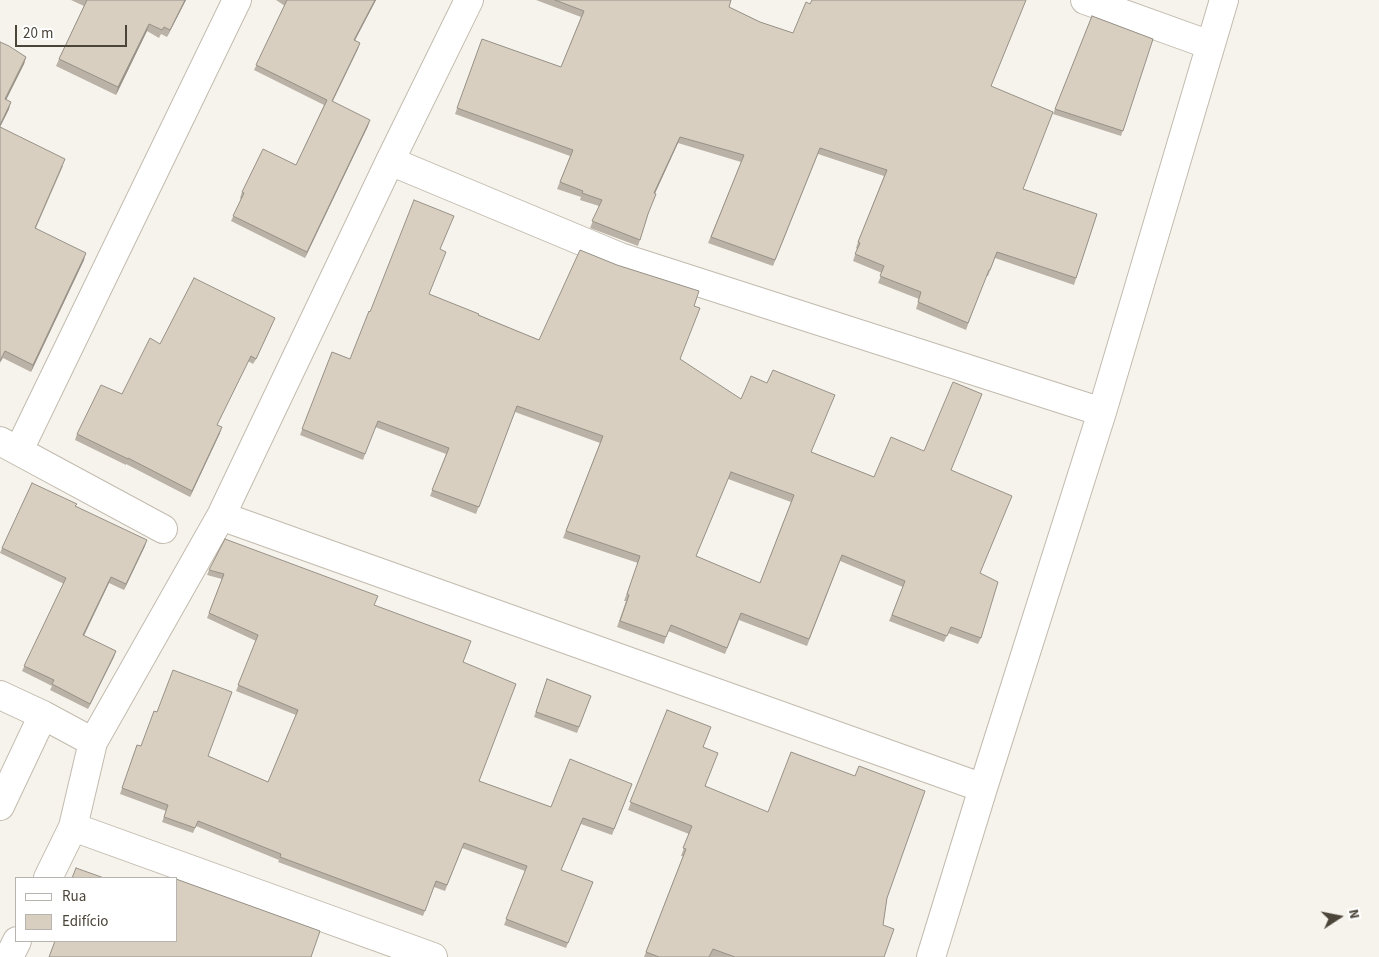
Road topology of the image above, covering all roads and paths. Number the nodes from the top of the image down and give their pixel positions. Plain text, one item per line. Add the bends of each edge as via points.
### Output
1 (237, 0) edge
2 (469, 0) edge
3 (1085, 0) edge
4 (1224, 0) edge
5 (1210, 45) junction
6 (390, 162) junction
7 (1102, 412) junction
8 (10, 446) edge
9 (221, 516) junction
10 (163, 529) dead end
11 (0, 695) edge
12 (43, 715) junction
13 (93, 742) junction
14 (983, 788) junction
15 (0, 806) edge
16 (73, 827) junction
17 (48, 877) edge
18 (16, 942) edge
19 (9, 957) edge
20 (433, 957) edge
21 (931, 957) edge

1 - 8 street
2 - 6 street
3 - 5 street
4 - 5 street
5 - 7 street
6 - 7 street via 620,257
6 - 9 street
7 - 14 street
8 - 10 street
9 - 13 street
9 - 14 street
11 - 12 street
12 - 13 street
12 - 15 street
13 - 16 street
14 - 21 street
16 - 17 street
16 - 20 street
18 - 19 street

